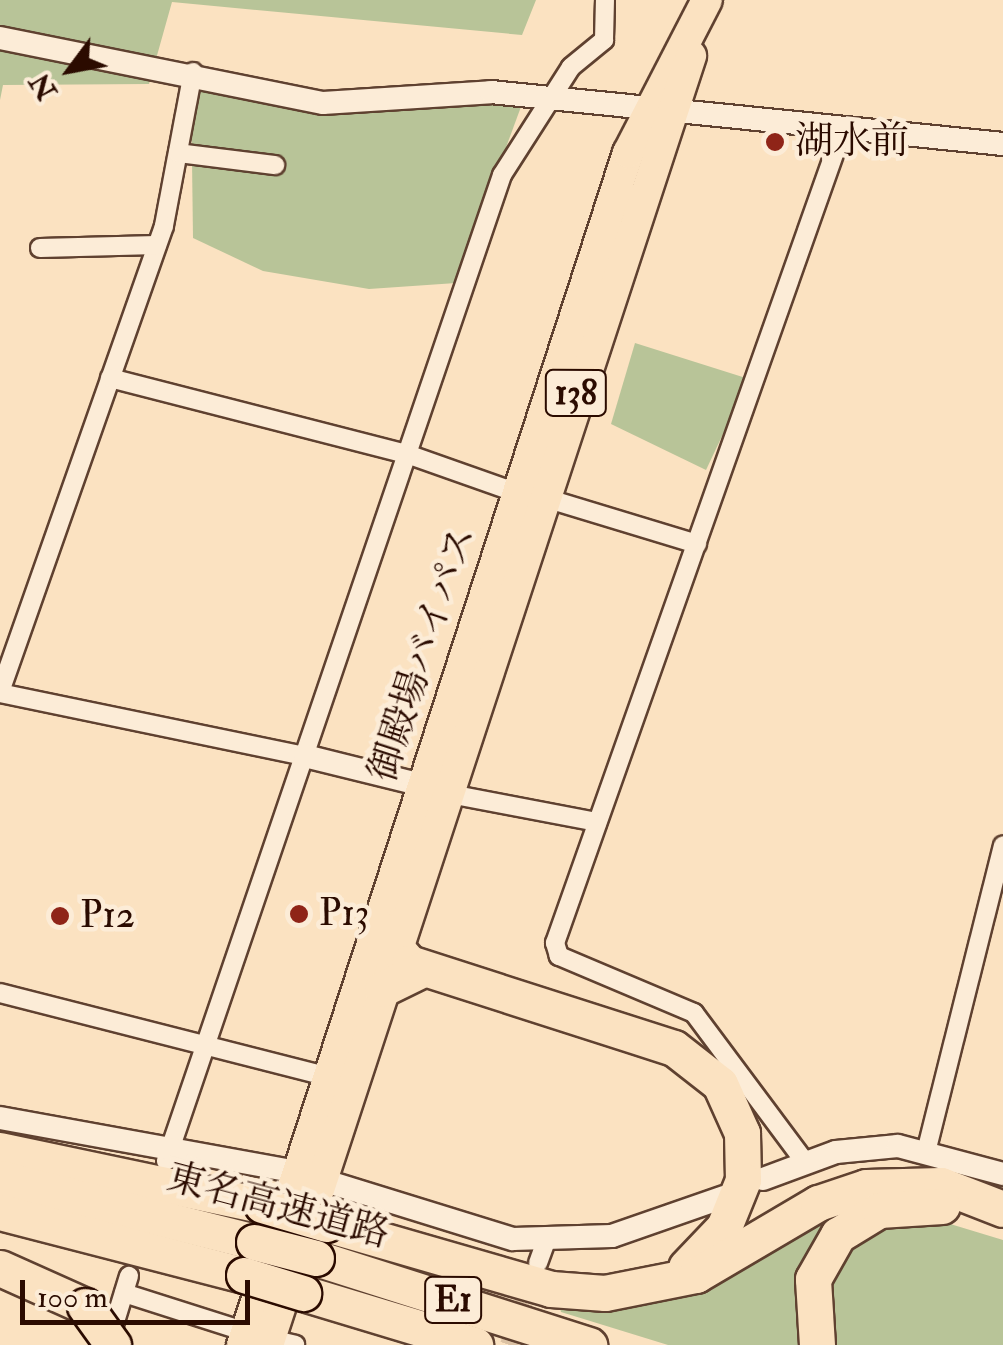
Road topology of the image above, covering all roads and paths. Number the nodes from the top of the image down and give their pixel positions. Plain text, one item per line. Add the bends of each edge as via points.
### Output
1 (605, 0) edge
2 (707, 0) edge
3 (722, 0) edge
4 (0, 38) edge
5 (192, 72) junction
6 (548, 100) junction
7 (656, 114) junction
8 (843, 129) junction
9 (1003, 144) edge
10 (178, 153) junction
11 (275, 165) dead end
12 (157, 246) junction
13 (40, 248) dead end
14 (110, 378) junction
15 (407, 454) junction
16 (530, 495) junction
17 (696, 544) junction
18 (306, 756) junction
19 (433, 789) junction
20 (597, 822) junction
21 (1003, 845) edge
22 (398, 950) junction
23 (382, 989) joint
24 (0, 993) edge
25 (206, 1038) junction
26 (326, 1076) junction
27 (0, 1118) edge
28 (927, 1148) junction
29 (0, 1150) edge
30 (168, 1155) junction
31 (805, 1162) junction
32 (1003, 1174) edge
33 (308, 1175) junction
34 (0, 1178) edge
35 (762, 1179) dead end
36 (724, 1197) dead end
37 (1003, 1208) edge
38 (0, 1212) edge
39 (1003, 1229) edge
40 (0, 1268) edge
41 (650, 1286) junction
42 (427, 1336) edge
43 (264, 1341) edge
44 (110, 1345) edge
45 (475, 1345) edge
46 (588, 1345) edge
47 (817, 1345) edge

1 - 6 street via 604,40
2 - 7 highway, 御殿場バイパス / 138
3 - 7 highway, 御殿場バイパス / 138
4 - 5 street
5 - 6 street via 322,103 491,92
5 - 10 street
6 - 7 street
6 - 15 street via 502,175
7 - 8 street
7 - 16 highway, 御殿場バイパス / 138
8 - 9 street
8 - 17 street
10 - 11 street
10 - 12 street
12 - 13 street
12 - 14 street
14 - 15 street
14 - 18 street via 0,693
15 - 16 street
15 - 18 street
16 - 17 street
16 - 19 highway, 御殿場バイパス / 138
17 - 20 street
18 - 19 street
18 - 25 street
19 - 20 street
19 - 22 highway, 御殿場バイパス / 138
20 - 31 street via 556,944 560,956 694,1013
21 - 28 street
22 - 23 highway
22 - 26 highway, 御殿場バイパス / 138
22 - 41 highway via 674,1048 720,1084 746,1157 735,1206 704,1253
23 - 33 highway, 御殿場バイパス / 138
24 - 25 street
25 - 26 street
25 - 30 street
26 - 33 highway, 御殿場バイパス / 138
27 - 30 street
28 - 31 street via 867,1147
28 - 32 street
29 - 41 highway, bridge via 262,1205 551,1289
30 - 33 street
31 - 35 street
33 - 36 street via 542,1252 645,1229
33 - 43 highway, 御殿場バイパス / 138
34 - 46 highway, 東名高速道路 / E1, bridge via 316,1258
37 - 41 highway via 941,1185 866,1187 818,1203 696,1275
38 - 42 highway, 東名高速道路 / E1, bridge via 304,1293
39 - 47 highway via 928,1204 851,1224 812,1279
40 - 44 highway, bridge via 84,1306
42 - 45 highway, 東名高速道路 / E1
43 - 44 street via 126,1285

